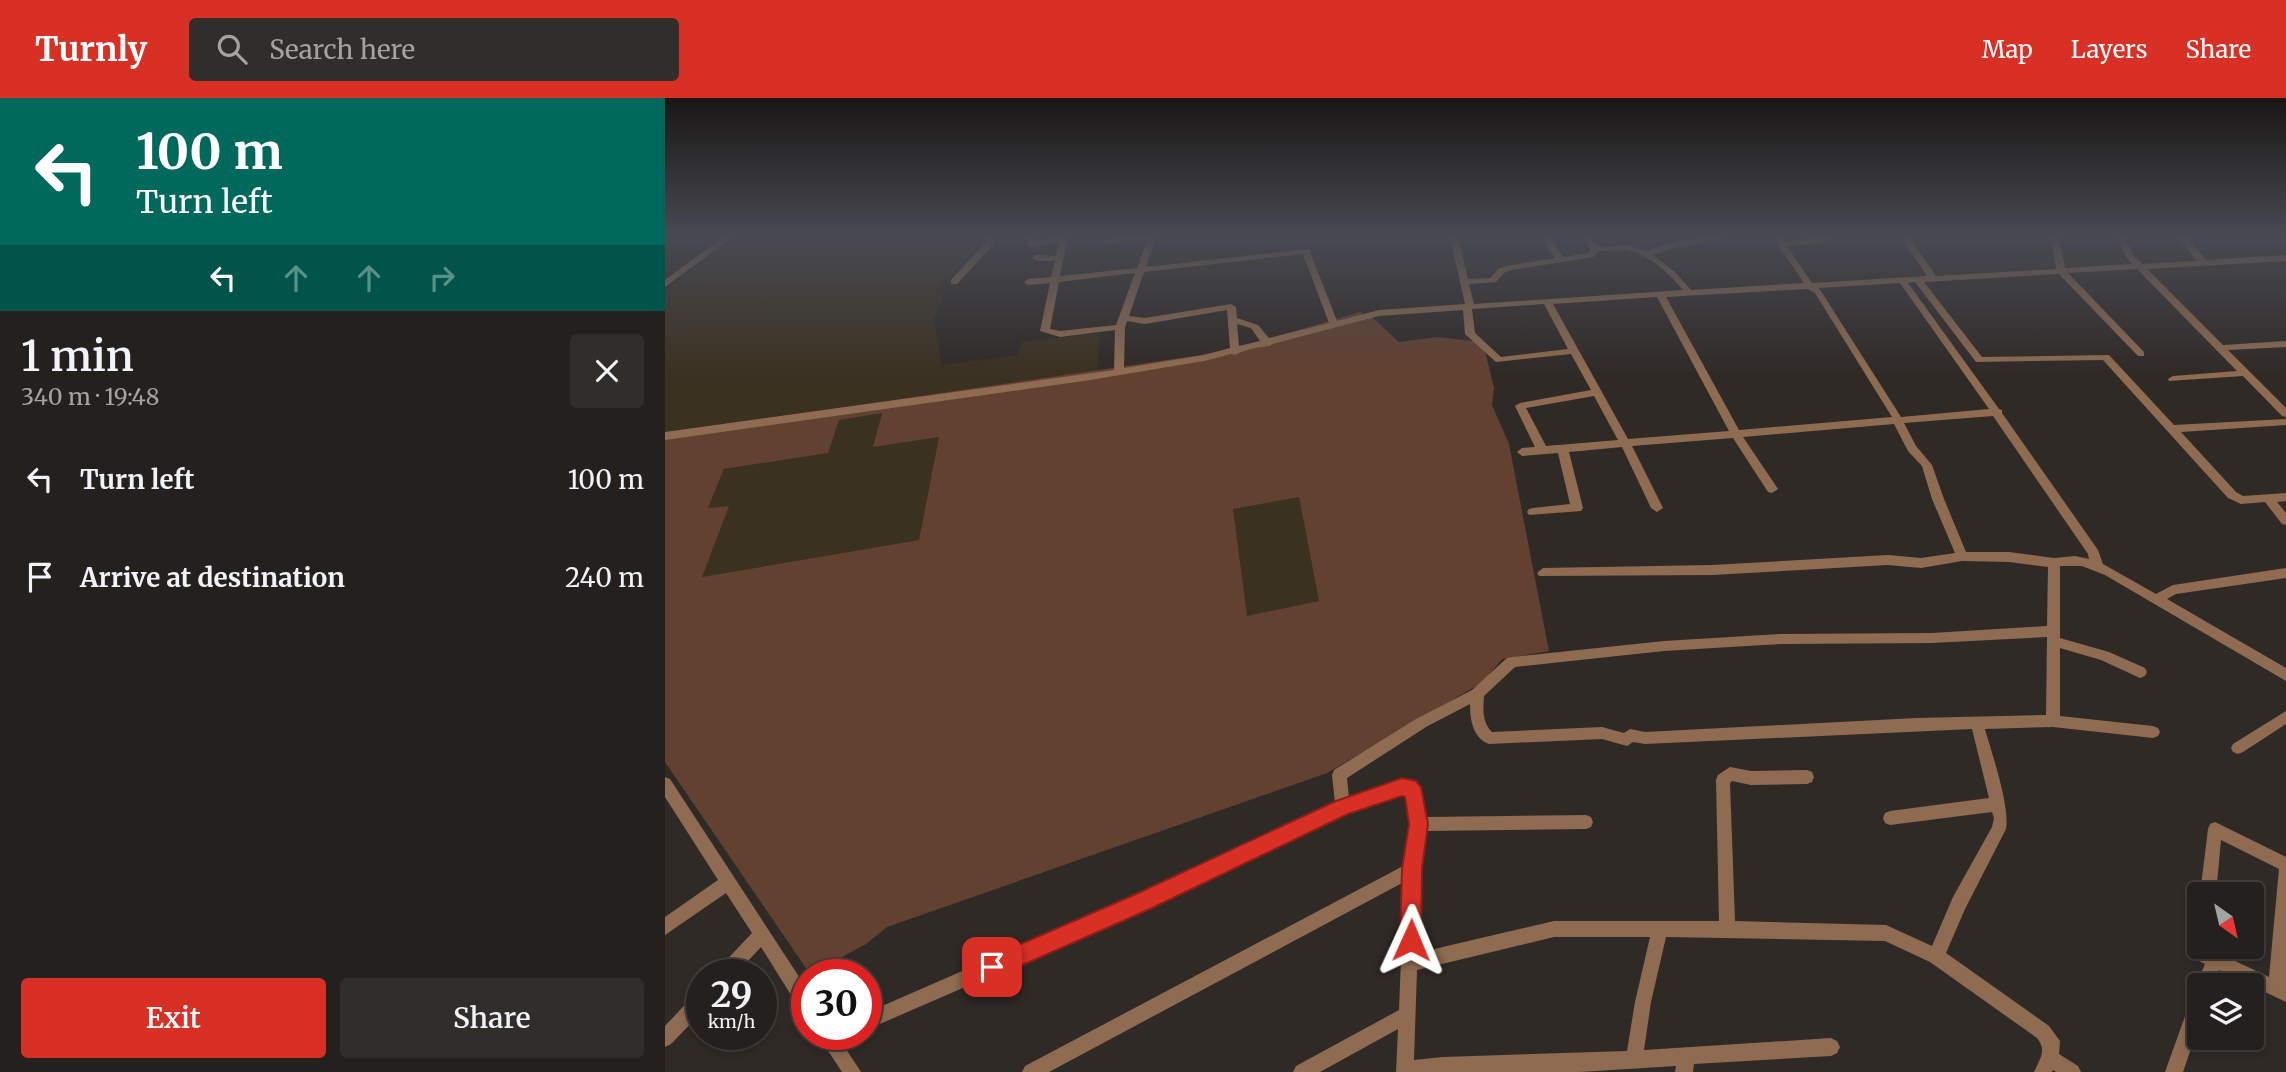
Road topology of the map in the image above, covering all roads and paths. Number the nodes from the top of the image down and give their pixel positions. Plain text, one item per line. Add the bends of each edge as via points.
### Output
1 (1055, 282) edge
2 (1135, 282) edge
3 (1319, 282) edge
4 (1464, 282) edge
5 (1682, 282) edge
6 (1808, 282) edge
7 (1864, 282) edge
8 (1904, 282) edge
9 (1920, 282) edge
10 (2072, 282) edge
11 (2155, 282) edge
12 (1810, 286) junction
13 (1689, 293) junction
14 (1660, 295) junction
15 (1546, 301) junction
16 (1468, 306) junction
17 (1234, 321) junction
18 (1121, 322) junction
19 (1334, 324) junction
20 (1267, 344) junction
21 (2286, 344) edge
22 (2219, 348) junction
23 (1573, 351) junction
24 (1235, 352) junction
25 (2141, 354) dead end
26 (1119, 372) junction
27 (2247, 373) junction
28 (2173, 379) dead end
29 (1595, 393) junction
30 (1998, 412) junction
31 (2286, 414) edge
32 (1899, 421) junction
33 (2286, 422) edge
34 (2172, 429) junction
35 (1737, 434) junction
36 (665, 436) edge
37 (1625, 443) junction
38 (1563, 449) junction
39 (1542, 450) junction
40 (1522, 452) dead end
41 (1772, 489) dead end
42 (2286, 497) edge
43 (2268, 498) junction
44 (1577, 508) junction
45 (1657, 508) dead end
46 (1533, 512) dead end
47 (1581, 521) dead end
48 (2286, 521) edge
49 (1962, 556) junction
50 (2054, 563) junction
51 (2097, 566) junction
52 (1543, 573) dead end
53 (2286, 573) edge
54 (2157, 599) junction
55 (2053, 636) junction
56 (2283, 670) edge
57 (2140, 672) dead end
58 (1477, 694) junction
59 (2286, 717) edge
60 (2053, 721) junction
61 (1977, 723) junction
62 (2153, 733) dead end
63 (2238, 747) dead end
64 (1807, 777) dead end
65 (665, 784) edge
66 (1999, 804) junction
67 (1343, 807) junction
68 (1890, 818) dead end
69 (1586, 822) dead end
70 (1418, 824) junction
71 (2286, 865) edge
72 (1412, 869) junction
73 (2286, 870) edge
74 (2209, 882) edge
75 (727, 883) junction
76 (665, 927) edge
77 (1727, 929) junction
78 (1660, 930) junction
79 (760, 936) junction
80 (1935, 956) junction
81 (739, 959) edge
82 (2215, 960) joint
83 (1410, 963) junction
84 (2209, 973) edge
85 (791, 982) edge
86 (2281, 991) edge
87 (882, 1015) edge
88 (1407, 1015) junction
89 (686, 1016) edge
90 (2187, 1034) edge
91 (665, 1038) edge
92 (1831, 1047) dead end
93 (840, 1050) edge
94 (1634, 1059) junction
95 (1686, 1064) edge
96 (2046, 1065) edge
97 (1405, 1071) edge
98 (852, 1072) edge
99 (1031, 1072) edge
100 (1302, 1072) edge
101 (2072, 1072) edge
102 (2174, 1072) edge

1 - 18 street via 1046,332 1060,334
2 - 18 street
3 - 19 street
4 - 16 street
5 - 13 street
6 - 12 street
7 - 12 street
8 - 30 street
9 - 34 street via 1979,360 2106,357
10 - 25 street
11 - 22 street
12 - 13 street
12 - 32 street
13 - 14 street
14 - 15 street
14 - 35 street
15 - 16 street
15 - 23 street
16 - 19 street via 1379,313
16 - 23 street via 1469,334 1499,360
17 - 18 street via 1228,307
17 - 20 street via 1259,328
17 - 24 street
18 - 26 street
19 - 20 street
20 - 24 street
21 - 22 street
22 - 27 street
23 - 29 street
24 - 26 street
26 - 36 street
27 - 28 street
27 - 31 street
29 - 37 street
29 - 39 street via 1520,406
30 - 32 street
30 - 51 street via 2094,553
32 - 35 street
32 - 49 street via 1912,448 1927,465
33 - 34 street
34 - 43 street via 2232,495 2241,500
35 - 37 street
35 - 41 street
37 - 38 street
37 - 45 street
38 - 39 street
38 - 44 street
39 - 40 street
42 - 43 street
43 - 48 street
44 - 46 street
44 - 47 street
49 - 50 street via 2009,556
49 - 52 street via 1921,563 1888,560
50 - 51 street via 2062,560
50 - 55 street
51 - 54 street
53 - 54 street via 2173,590
54 - 56 street
55 - 57 street
55 - 58 street via 1781,639 1546,656 1512,662
55 - 60 street
58 - 61 street via 1478,722 1489,738 1602,733 1627,740 1630,735 1645,738
58 - 67 street via 1339,775
59 - 63 street
60 - 61 street
60 - 62 street
61 - 66 street
64 - 77 street via 1730,774 1723,780
65 - 75 street
66 - 68 street
66 - 80 street via 1999,829
67 - 70 street via 1389,790 1409,788 1415,793
67 - 87 street
69 - 70 street
70 - 72 street
71 - 74 street via 2215,829
72 - 83 street
72 - 99 street
73 - 86 street
75 - 76 street
75 - 79 street
77 - 78 street
77 - 80 street via 1886,933
78 - 83 street via 1555,929
78 - 94 street
79 - 81 street
79 - 85 street
80 - 96 street via 2043,1032 2051,1041
82 - 84 street
82 - 86 street
83 - 88 street
88 - 97 street
88 - 100 street
89 - 91 street
90 - 102 street
92 - 95 street
93 - 98 street
94 - 95 street
94 - 97 street
96 - 101 street

